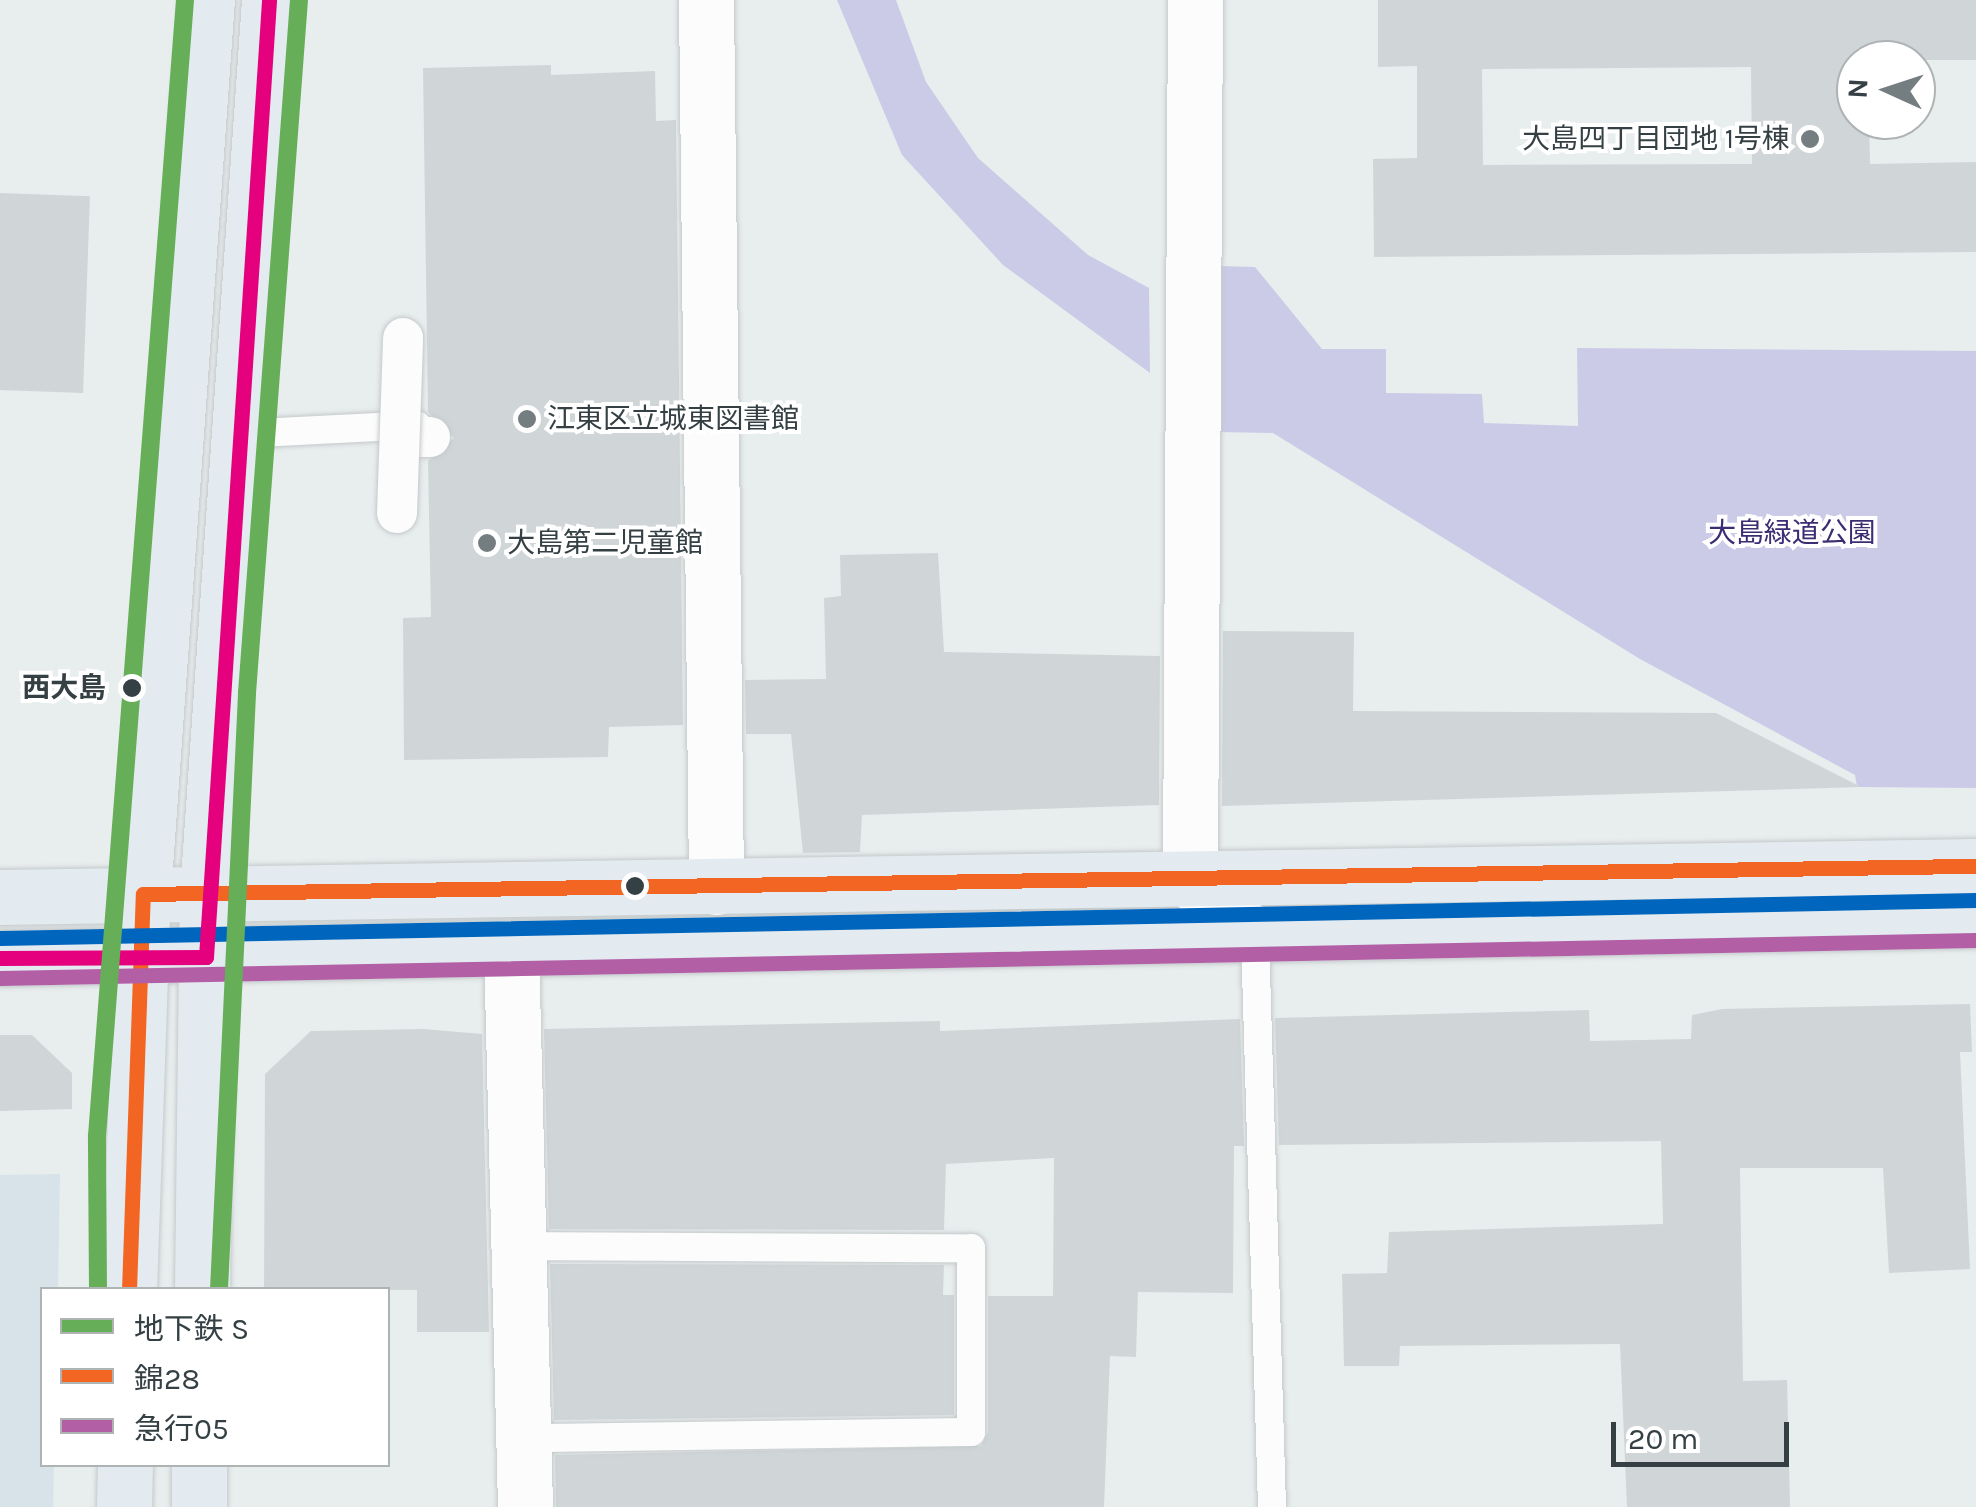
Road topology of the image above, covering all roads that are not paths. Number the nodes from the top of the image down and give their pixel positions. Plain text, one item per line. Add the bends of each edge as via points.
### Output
1 (207, 0) edge
2 (270, 0) edge
3 (706, 0) edge
4 (1195, 0) edge
5 (403, 338) dead end
6 (417, 433) junction
7 (238, 434) junction
8 (396, 513) dead end
9 (1976, 866) edge
10 (1190, 880) junction
11 (716, 886) junction
12 (143, 894) junction
13 (208, 894) junction
14 (0, 897) edge
15 (1976, 920) edge
16 (1254, 936) junction
17 (511, 949) junction
18 (140, 957) junction
19 (206, 957) junction
20 (0, 958) edge
21 (520, 1246) junction
22 (129, 1287) edge
23 (202, 1287) edge
24 (523, 1438) junction
25 (125, 1467) edge
26 (200, 1467) edge
27 (124, 1507) edge
28 (199, 1507) edge
29 (525, 1507) edge
30 (1272, 1507) edge

1 - 12 main road
2 - 7 main road
3 - 11 street
4 - 10 street
5 - 6 street, bridge
6 - 7 lane
6 - 8 street, bridge
7 - 13 main road
9 - 10 main road
10 - 11 main road
10 - 16 street
11 - 13 main road
12 - 13 main road
12 - 14 main road
12 - 18 main road
13 - 19 main road
15 - 16 main road
16 - 17 main road
16 - 30 lane
17 - 19 main road
17 - 21 street
18 - 19 main road
18 - 20 main road
18 - 22 main road
19 - 23 main road
21 - 24 street
21 - 24 lane via 971,1248 972,1432
24 - 29 street
25 - 27 main road
26 - 28 main road

